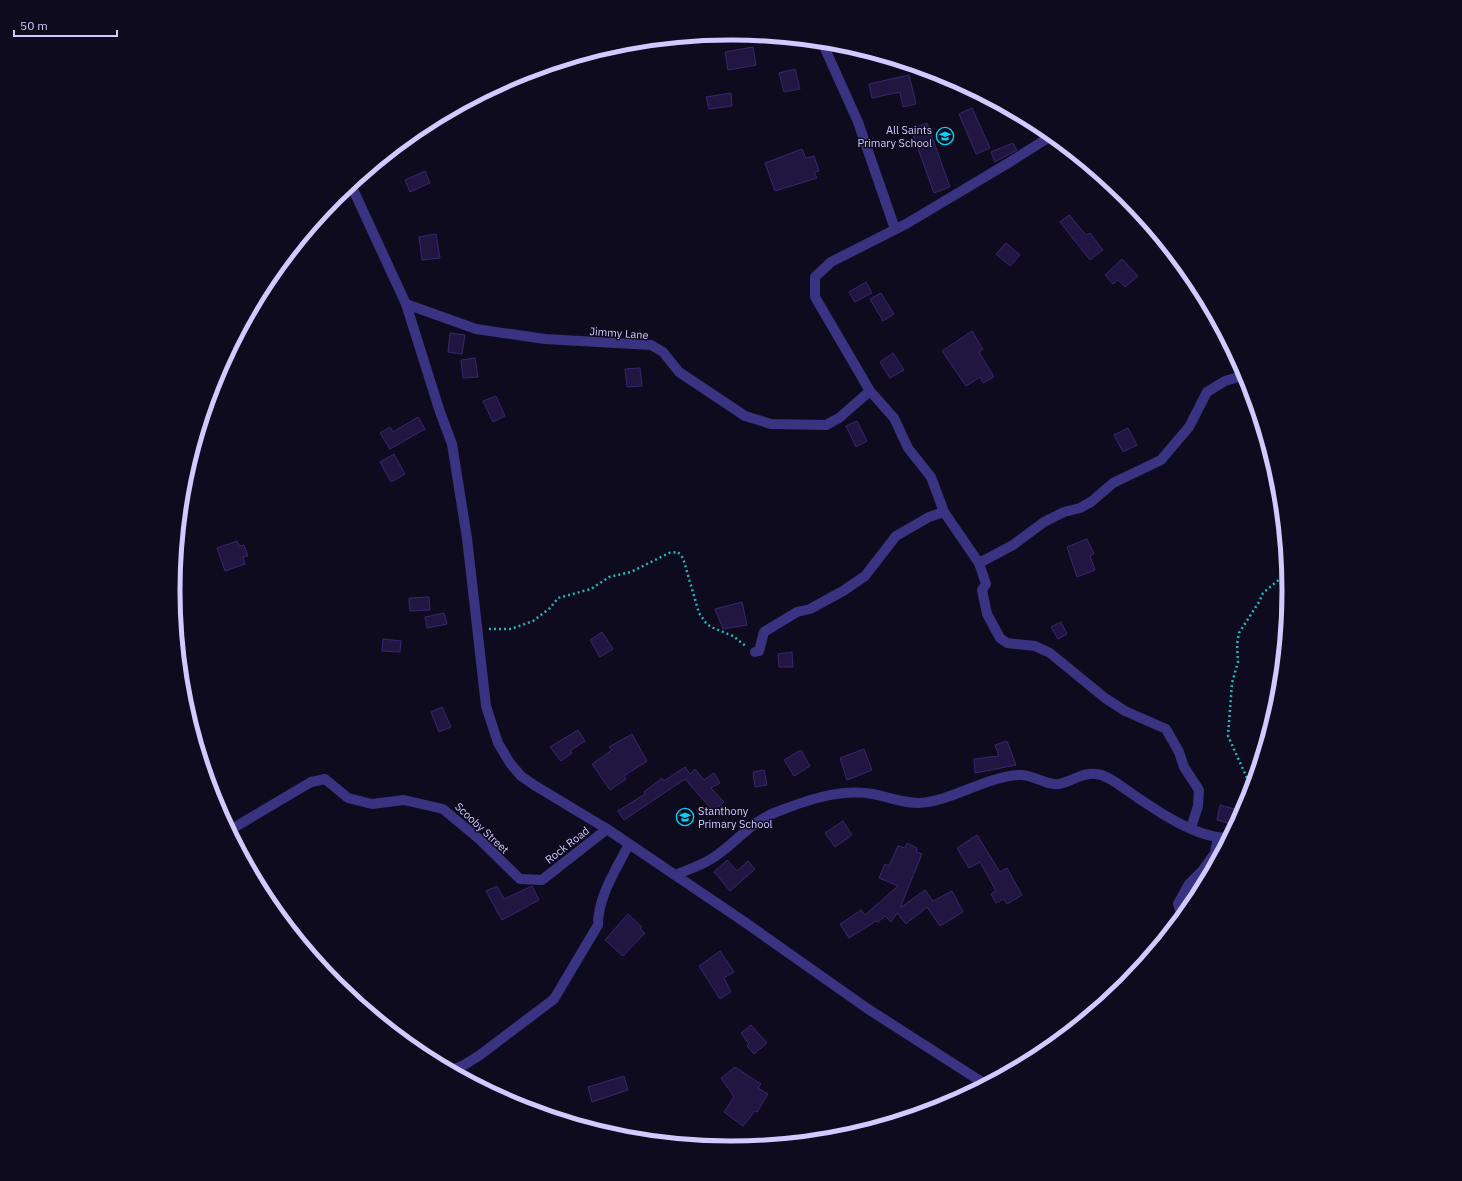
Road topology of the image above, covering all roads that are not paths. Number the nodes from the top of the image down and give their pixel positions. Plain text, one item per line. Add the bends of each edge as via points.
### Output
1 (825, 49) edge
2 (1046, 139) edge
3 (353, 190) edge
4 (895, 229) junction
5 (406, 304) junction
6 (1239, 377) edge
7 (870, 391) junction
8 (944, 512) junction
9 (979, 563) junction
10 (755, 652) road end
11 (234, 828) edge
12 (1191, 828) junction
13 (607, 829) junction
14 (1223, 838) edge
15 (629, 844) junction
16 (1215, 854) edge
17 (675, 875) junction
18 (542, 880) joint
19 (1180, 909) edge
20 (458, 1068) edge
21 (980, 1081) edge

1 - 4 street via 858,122
2 - 4 street
3 - 5 street
4 - 7 street via 831,262 815,277 816,298
5 - 7 street, Jimmy Lane via 476,329 545,339 651,346 663,352 679,372 745,416 771,424 826,425 839,418
5 - 13 street via 452,444 486,706 498,743 521,776
6 - 9 street via 1215,386 1207,392 1190,428 1161,460 1113,483 1091,502 1044,522 1013,546
7 - 8 street via 894,418 908,448 931,477
8 - 9 street
8 - 10 street via 928,517 896,536 865,576 843,591 772,626 764,632 759,652
9 - 12 street via 986,584 982,590 985,607 1000,638 1007,643 1035,646 1050,653 1105,698 1125,711 1166,729 1184,767 1199,790 1198,806
11 - 18 street, Scooby Street via 311,782 326,779 348,798 372,804 404,800 443,809 479,838 520,879
12 - 14 street
12 - 17 street via 1159,812 1108,778 1097,774 1050,785 1036,777 1020,774 918,803 859,792 816,799 759,820 711,860
13 - 15 street
13 - 18 street, Rock Road
15 - 17 street
15 - 20 street via 602,897 598,925 554,999 480,1055
16 - 19 street via 1189,884 1178,904
17 - 21 street via 868,1009

